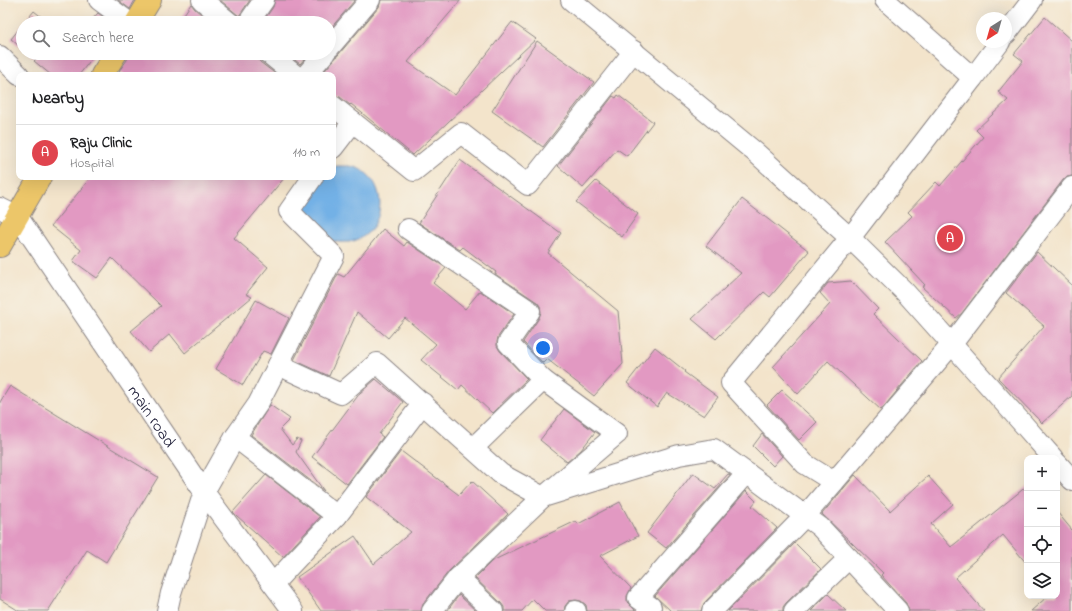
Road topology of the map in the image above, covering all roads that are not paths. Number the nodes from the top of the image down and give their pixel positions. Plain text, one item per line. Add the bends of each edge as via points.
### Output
1 (99, 0) edge
2 (150, 0) edge
3 (202, 0) edge
4 (264, 0) edge
5 (370, 0) edge
6 (571, 0) edge
7 (885, 0) edge
8 (1032, 0) edge
9 (121, 16) edge
10 (140, 16) edge
11 (221, 16) edge
12 (253, 16) edge
13 (1012, 26) edge
14 (336, 40) edge
15 (996, 48) edge
16 (634, 52) junction
17 (0, 56) edge
18 (112, 60) edge
19 (277, 60) edge
20 (319, 60) edge
21 (16, 72) edge
22 (104, 72) edge
23 (291, 72) edge
24 (309, 72) edge
25 (973, 78) junction
26 (336, 108) edge
27 (353, 122) junction
28 (336, 144) edge
29 (37, 180) edge
30 (311, 180) edge
31 (1072, 187) edge
32 (9, 213) edge
33 (408, 229) dead end
34 (850, 238) junction
35 (0, 246) edge
36 (952, 344) junction
37 (278, 365) junction
38 (543, 380) junction
39 (423, 403) junction
40 (235, 437) junction
41 (473, 448) junction
42 (1050, 455) edge
43 (1060, 466) edge
44 (747, 473) junction
45 (1072, 480) edge
46 (834, 482) junction
47 (204, 492) junction
48 (543, 498) junction
49 (337, 516) junction
50 (805, 516) junction
51 (849, 558) junction
52 (458, 578) junction
53 (272, 584) junction
54 (891, 608) edge
55 (167, 611) edge
56 (293, 611) edge
57 (432, 611) edge
58 (493, 611) edge
59 (647, 611) edge
60 (712, 611) edge
61 (794, 611) edge

1 - 9 street
2 - 10 main road
3 - 11 street
4 - 12 street
5 - 14 street
6 - 16 street
7 - 25 street
8 - 13 street
15 - 25 street
16 - 27 street via 528,185 461,133 414,171
16 - 34 street via 755,152
17 - 21 street
18 - 22 main road
19 - 23 street
20 - 24 street
25 - 34 street
26 - 27 street
27 - 28 street
29 - 32 main road
30 - 37 street via 289,211 334,256
31 - 36 street
32 - 35 main road
32 - 47 street, main road
33 - 38 street via 530,311 508,343
34 - 36 street via 905,292
34 - 46 street via 731,383 805,464
36 - 42 street
36 - 46 street
37 - 39 street via 341,394 377,363
37 - 40 street via 258,404
38 - 41 street
38 - 48 street via 617,434
39 - 41 street
39 - 49 street
40 - 47 street
40 - 49 street
41 - 48 street via 501,474
43 - 45 street
44 - 48 street via 714,450 679,455
44 - 50 street
44 - 59 street via 638,598 651,607
46 - 50 street
47 - 53 street, main road
47 - 55 street via 170,593
48 - 52 street
49 - 53 street
50 - 51 street via 820,527
50 - 60 street
51 - 54 street
51 - 61 street
52 - 57 street
52 - 58 street
53 - 56 street, main road

